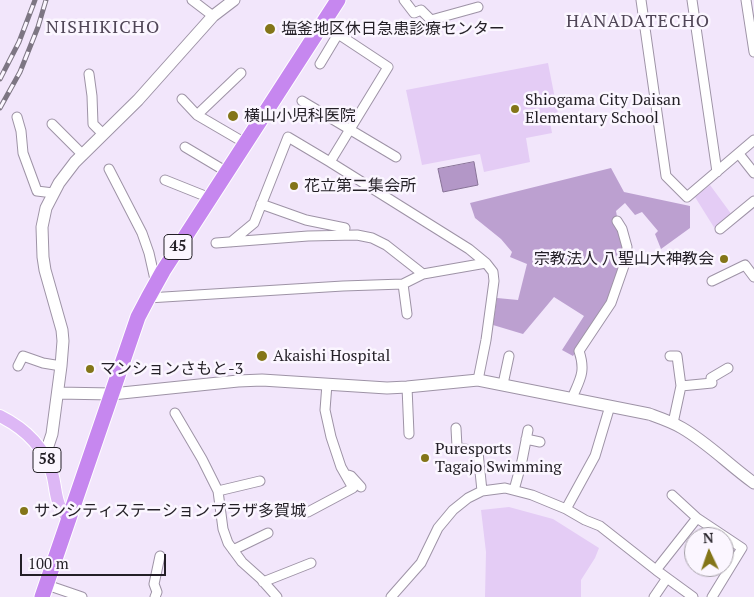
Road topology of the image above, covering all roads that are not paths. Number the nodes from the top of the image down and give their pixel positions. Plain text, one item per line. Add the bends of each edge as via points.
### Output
1 (192, 0) edge
2 (234, 0) edge
3 (338, 0) edge
4 (404, 0) edge
5 (641, 0) edge
6 (692, 0) edge
7 (746, 0) edge
8 (478, 7) dead end
9 (213, 16) junction
10 (323, 24) junction
11 (338, 34) junction
12 (754, 52) edge
13 (320, 64) dead end
14 (241, 73) dead end
15 (89, 74) dead end
16 (182, 99) dead end
17 (302, 100) dead end
18 (197, 115) junction
19 (17, 117) dead end
20 (52, 124) dead end
21 (350, 130) junction
22 (104, 134) junction
23 (754, 140) edge
24 (245, 143) junction
25 (185, 146) dead end
26 (83, 154) junction
27 (739, 154) junction
28 (396, 157) dead end
29 (330, 162) junction
30 (109, 169) dead end
31 (227, 172) junction
32 (717, 172) junction
33 (754, 173) edge
34 (165, 180) dead end
35 (53, 193) junction
36 (210, 198) junction
37 (754, 201) edge
38 (262, 204) junction
39 (618, 221) dead end
40 (720, 229) dead end
41 (363, 236) junction
42 (231, 242) junction
43 (216, 243) dead end
44 (486, 263) junction
45 (423, 274) junction
46 (754, 277) edge
47 (712, 281) dead end
48 (156, 284) junction
49 (403, 284) junction
50 (148, 298) junction
51 (408, 314) dead end
52 (509, 356) dead end
53 (670, 356) dead end
54 (18, 366) dead end
55 (61, 366) junction
56 (728, 368) dead end
57 (478, 380) junction
58 (327, 384) junction
59 (503, 384) junction
60 (681, 386) junction
61 (407, 387) junction
62 (58, 393) junction
63 (112, 394) junction
64 (572, 398) junction
65 (610, 406) junction
66 (175, 413) dead end
67 (0, 416) edge
68 (673, 423) junction
69 (456, 428) dead end
70 (409, 434) dead end
71 (540, 442) dead end
72 (45, 455) junction
73 (345, 475) junction
74 (260, 480) dead end
75 (754, 483) edge
76 (361, 487) dead end
77 (514, 490) junction
78 (218, 491) junction
79 (482, 491) junction
80 (672, 495) dead end
81 (566, 509) junction
82 (308, 512) dead end
83 (697, 518) junction
84 (70, 519) junction
85 (268, 533) dead end
86 (233, 550) junction
87 (160, 556) dead end
88 (311, 563) dead end
89 (656, 570) junction
90 (667, 578) junction
91 (263, 582) junction
92 (45, 591) edge
93 (82, 597) edge
94 (155, 597) edge
95 (276, 597) edge
96 (391, 597) edge
97 (654, 597) edge
98 (693, 597) edge
99 (712, 597) edge

1 - 9 street
2 - 9 street
3 - 10 highway, 45
4 - 8 street via 414,13 422,10 431,20
5 - 32 street via 666,176 688,197
6 - 32 street
7 - 12 street
9 - 22 street
10 - 11 street
10 - 24 highway, 45
11 - 13 street
11 - 21 street via 388,67
14 - 18 street
15 - 22 street via 93,124
16 - 18 street
17 - 21 street
18 - 24 street
19 - 35 street via 22,154 37,191
20 - 26 street
21 - 28 street
21 - 29 street
22 - 26 street
23 - 27 street
24 - 31 highway, 45
25 - 31 street
26 - 35 street
27 - 32 street
27 - 33 street
29 - 38 street via 288,137
29 - 44 street
30 - 48 street via 142,233
31 - 36 highway, 45
34 - 36 street
35 - 55 street via 42,227 42,257 62,330
36 - 48 highway, 45
37 - 40 street
38 - 41 street via 306,220 363,231
38 - 42 street via 254,223
39 - 64 street via 626,246 626,260 611,303 579,351 582,371
41 - 42 street
41 - 45 street via 386,245
42 - 43 street
44 - 45 street
44 - 57 street via 494,272 494,281
45 - 49 street
46 - 47 street via 745,265
48 - 50 highway, 45
49 - 50 street
49 - 51 street
50 - 63 highway, 45 via 138,317
52 - 59 street
53 - 60 street via 677,356
54 - 55 street via 23,356
55 - 62 street
56 - 60 street via 711,378 712,383
57 - 59 street
57 - 61 street
58 - 61 street
58 - 63 street via 238,381
58 - 73 street via 325,410
59 - 64 street
60 - 68 street
61 - 70 street
62 - 63 street
62 - 72 street via 52,434
63 - 84 highway, 45
64 - 65 street
65 - 68 street
65 - 81 street via 595,456
66 - 78 street
67 - 72 main road, 58 via 26,432
68 - 75 street via 701,440
69 - 79 street via 457,448 478,452
71 - 77 street via 527,434
72 - 84 main road, 58 via 61,509
73 - 76 street via 351,476
73 - 82 street via 353,488
74 - 78 street
77 - 79 street
77 - 81 street
78 - 86 street via 223,529
79 - 96 street via 468,498 444,519 421,563
80 - 83 street
81 - 89 street via 600,526
83 - 89 street
83 - 99 street via 742,548
84 - 92 highway, 45
85 - 86 street
86 - 91 street
87 - 94 street via 154,584
88 - 91 street
89 - 90 street
90 - 97 street
90 - 98 street
91 - 95 street
92 - 93 street

